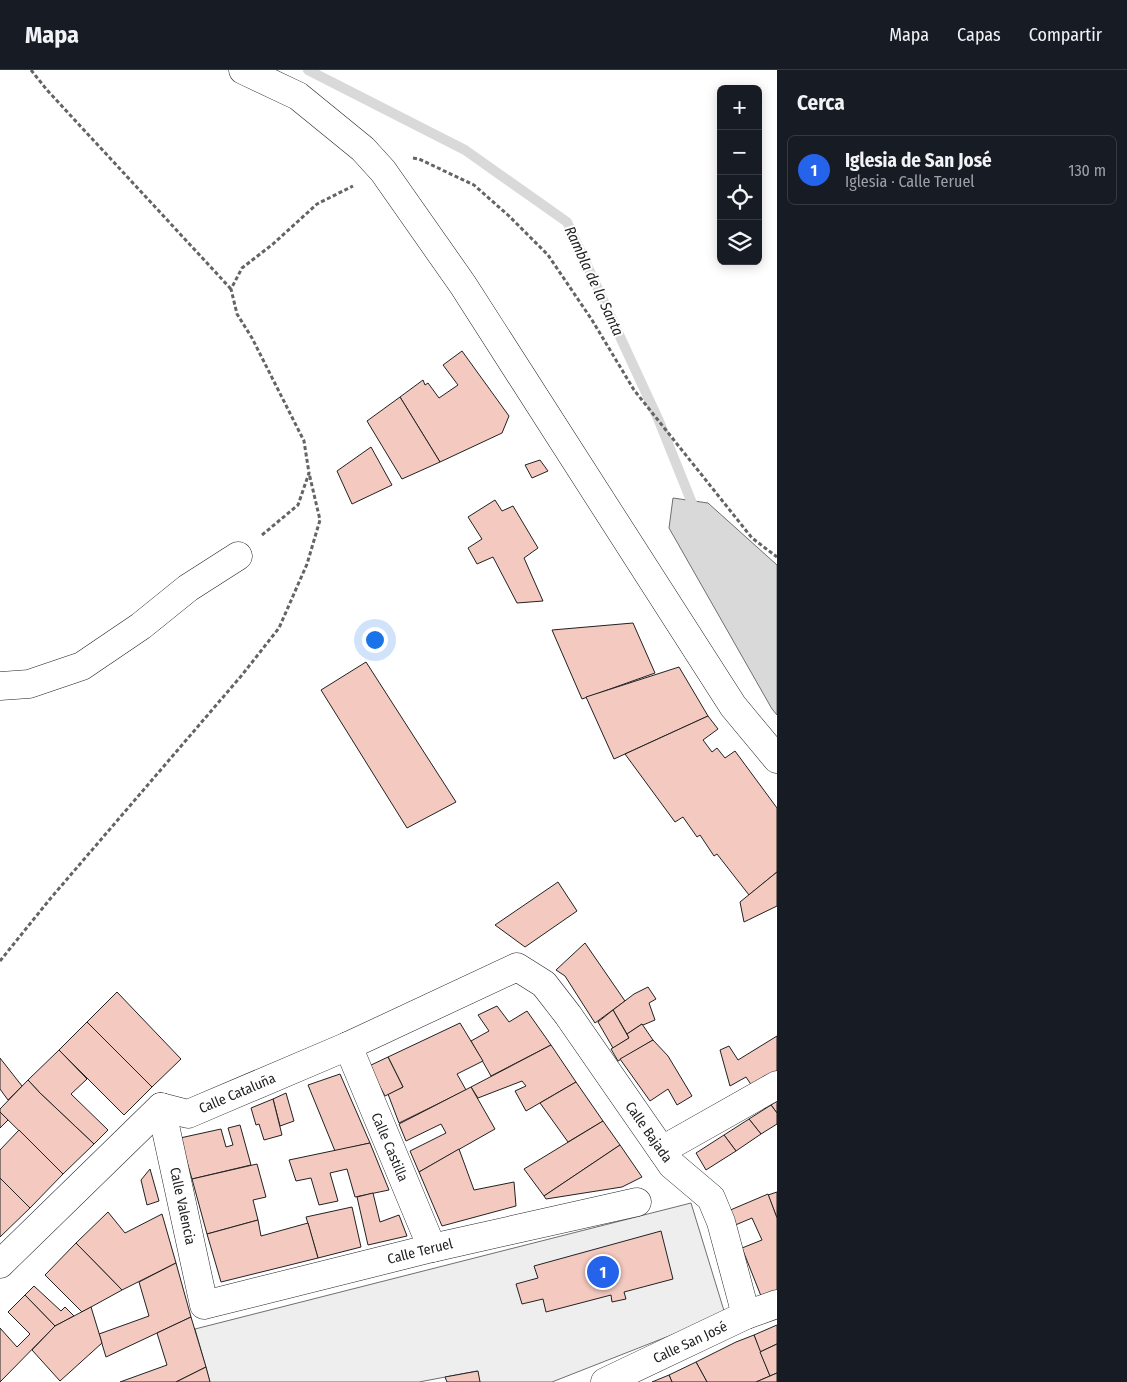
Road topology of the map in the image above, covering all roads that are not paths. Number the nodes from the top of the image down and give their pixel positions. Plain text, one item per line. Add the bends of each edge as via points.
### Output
1 (243, 70) edge
2 (238, 556) road end
3 (0, 686) edge
4 (777, 759) edge
5 (516, 967) joint
6 (348, 1046) junction
7 (777, 1085) edge
8 (162, 1107) junction
9 (662, 1150) junction
10 (637, 1202) dead end
11 (432, 1248) junction
12 (0, 1264) edge
13 (777, 1304) edge
14 (204, 1305) joint
15 (746, 1315) junction
16 (605, 1382) edge

1 - 4 street via 298,96 363,148 383,171 463,285 733,706
2 - 3 street via 188,588 141,626 82,666 29,684
5 - 6 street, Calle Cataluña
5 - 9 street, Calle Bajada via 544,984 568,1014
6 - 8 street, Calle Cataluña via 188,1114
6 - 11 street, Calle Castilla
7 - 9 street
8 - 12 street
8 - 14 street, Calle Valencia
9 - 15 street, Calle Bajada via 672,1165 711,1198 721,1222
10 - 11 street, Calle Teruel
11 - 14 street, Calle Teruel
13 - 15 street, Calle San José
15 - 16 street, Calle San José

